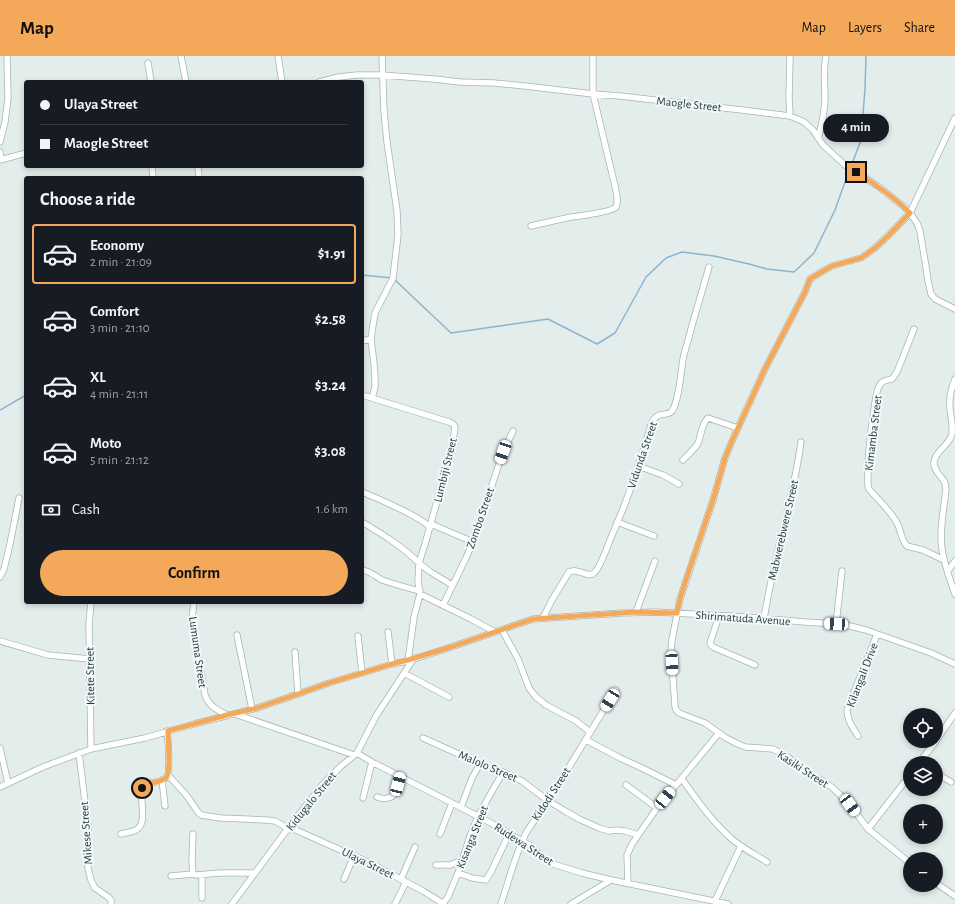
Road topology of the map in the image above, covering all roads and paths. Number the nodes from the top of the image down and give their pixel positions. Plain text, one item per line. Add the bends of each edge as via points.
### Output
1 (7, 56) edge
2 (180, 56) edge
3 (278, 56) edge
4 (382, 56) edge
5 (593, 56) edge
6 (790, 56) edge
7 (826, 56) edge
8 (148, 62) dead end
9 (382, 75) junction
10 (151, 80) edge
11 (186, 80) edge
12 (282, 80) edge
13 (326, 80) edge
14 (593, 94) junction
15 (790, 116) junction
16 (955, 118) edge
17 (818, 138) junction
18 (0, 142) edge
19 (0, 152) edge
20 (24, 154) edge
21 (1, 160) edge
22 (910, 213) junction
23 (531, 226) dead end
24 (709, 267) dead end
25 (955, 309) edge
26 (914, 329) dead end
27 (371, 339) junction
28 (364, 341) edge
29 (955, 379) edge
30 (364, 396) edge
31 (372, 398) junction
32 (738, 428) junction
33 (513, 431) dead end
34 (800, 442) dead end
35 (684, 460) dead end
36 (638, 466) junction
37 (679, 484) dead end
38 (364, 493) edge
39 (19, 498) dead end
40 (617, 522) junction
41 (364, 523) edge
42 (430, 526) junction
43 (654, 536) dead end
44 (472, 542) junction
45 (944, 560) junction
46 (655, 561) dead end
47 (955, 561) edge
48 (419, 563) junction
49 (364, 571) edge
50 (842, 571) dead end
51 (948, 571) junction
52 (0, 577) edge
53 (452, 585) junction
54 (420, 592) junction
55 (955, 594) edge
56 (91, 604) edge
57 (194, 604) edge
58 (443, 604) junction
59 (636, 612) junction
60 (677, 613) junction
61 (719, 616) junction
62 (543, 618) junction
63 (764, 619) junction
64 (836, 624) junction
65 (502, 630) junction
66 (388, 632) dead end
67 (495, 632) junction
68 (877, 634) junction
69 (237, 635) dead end
70 (358, 636) dead end
71 (0, 641) edge
72 (295, 652) dead end
73 (414, 658) junction
74 (90, 659) junction
75 (408, 660) junction
76 (392, 664) junction
77 (955, 664) edge
78 (755, 665) dead end
79 (362, 673) junction
80 (404, 673) junction
81 (616, 690) dead end
82 (298, 694) junction
83 (449, 697) dead end
84 (252, 709) junction
85 (955, 713) edge
86 (235, 714) junction
87 (227, 715) junction
88 (168, 731) junction
89 (590, 732) junction
90 (719, 733) junction
91 (858, 736) dead end
92 (423, 738) dead end
93 (586, 740) junction
94 (0, 748) edge
95 (91, 749) junction
96 (79, 753) junction
97 (355, 754) junction
98 (925, 756) edge
99 (372, 762) junction
100 (480, 764) junction
101 (503, 772) junction
102 (168, 775) junction
103 (400, 776) junction
104 (943, 777) edge
105 (682, 779) junction
106 (162, 780) junction
107 (951, 782) dead end
108 (8, 783) junction
109 (903, 784) edge
110 (626, 785) dead end
111 (676, 785) junction
112 (0, 787) edge
113 (377, 797) dead end
114 (363, 798) dead end
115 (547, 800) junction
116 (452, 803) junction
117 (165, 806) dead end
118 (461, 807) junction
119 (657, 808) junction
120 (478, 816) junction
121 (289, 829) junction
122 (868, 829) junction
123 (121, 834) dead end
124 (193, 834) dead end
125 (440, 834) dead end
126 (509, 834) junction
127 (638, 835) junction
128 (522, 841) junction
129 (741, 846) junction
130 (415, 847) dead end
131 (354, 856) junction
132 (903, 857) edge
133 (462, 860) junction
134 (767, 862) dead end
135 (436, 866) dead end
136 (255, 873) junction
137 (458, 873) junction
138 (193, 874) junction
139 (202, 875) junction
140 (171, 876) dead end
141 (344, 879) dead end
142 (404, 880) junction
143 (611, 880) junction
144 (628, 883) junction
145 (943, 888) edge
146 (955, 896) edge
147 (202, 898) dead end
148 (715, 901) junction
149 (112, 904) edge
150 (232, 904) edge
151 (395, 904) edge
152 (444, 904) edge
153 (502, 904) edge
154 (571, 904) edge
155 (728, 904) edge

1 - 18 street via 8,98
2 - 11 street
3 - 12 street
4 - 9 street
5 - 14 street
6 - 15 street
7 - 17 street via 824,118
8 - 10 street
9 - 13 street, Maogle Street via 339,76
9 - 14 street, Maogle Street
9 - 27 street via 386,142 397,211 398,235 393,278 375,313
14 - 15 street, Maogle Street
14 - 23 street via 617,204 613,209 602,212
15 - 17 street, Maogle Street via 804,122
16 - 22 street, Kasiki Street
17 - 22 street, Maogle Street via 845,165 879,187
19 - 21 street
20 - 21 street
22 - 25 street, Maogle Street via 920,231 931,294 935,299
22 - 32 street, Kasiki Street via 875,248 861,258 832,266 810,279
24 - 36 street, Vidunda Street via 672,412 659,414 652,422
26 - 45 street, Kimamba Street via 898,372 892,379 883,381 878,389 868,452 868,486 892,514 907,546
27 - 28 street
27 - 31 street via 375,379
29 - 45 street via 950,394 952,435 934,461 936,472 945,483 946,489 941,536
30 - 31 street, Lumbiji Street
31 - 42 street, Lumbiji Street via 449,422 455,427 452,448
32 - 35 street via 708,418 697,445
32 - 60 street, Kasiki Street via 725,458
33 - 44 street, Zombo Street via 503,452
34 - 63 street, Mabwerebwere Street via 797,467
36 - 37 street
36 - 40 street, Vidunda Street
38 - 42 street
39 - 52 street via 9,550
40 - 43 street
40 - 62 street, Vidunda Street via 595,573 587,575 576,570 569,572
41 - 48 street via 405,550
42 - 44 street
42 - 48 street, Lumbiji Street
44 - 53 street, Zombo Street
45 - 51 street
46 - 59 street
47 - 51 street
48 - 53 street
48 - 54 street
49 - 54 street
50 - 64 street
51 - 55 street
53 - 58 street, Zombo Street
54 - 58 street
54 - 75 street
56 - 74 street, Kitete Street
57 - 87 street, Lumuma Street via 192,619 205,695 211,705
58 - 67 street
59 - 60 street, Shirimatuda Avenue
59 - 62 street, Shirimatuda Avenue
60 - 61 street, Shirimatuda Avenue
60 - 90 street, Kasiki Street via 671,650 674,706 679,713 705,723
61 - 63 street, Shirimatuda Avenue
61 - 78 street via 711,645
62 - 65 street, Shirimatuda Avenue
63 - 64 street, Shirimatuda Avenue
64 - 68 street, Shirimatuda Avenue
65 - 67 street, Shirimatuda Avenue
65 - 89 street via 518,659 529,688 536,697
66 - 76 street
67 - 73 street, Shirimatuda Avenue
68 - 77 street, Shirimatuda Avenue
68 - 91 street, Kilangali Drive via 847,710 849,721
69 - 84 street
70 - 79 street
71 - 74 street via 48,655
72 - 82 street
73 - 75 street, Shirimatuda Avenue
73 - 80 street, Kidugalo Street
74 - 95 street, Kitete Street
75 - 76 street, Shirimatuda Avenue
76 - 79 street, Shirimatuda Avenue
79 - 82 street, Shirimatuda Avenue
80 - 83 street
80 - 97 street, Kidugalo Street
81 - 89 street, Kidodi Street
82 - 84 street, Shirimatuda Avenue
84 - 86 street, Shirimatuda Avenue
85 - 98 street
86 - 87 street, Shirimatuda Avenue
86 - 97 street, Rudewa Street
87 - 88 street, Shirimatuda Avenue
88 - 95 street, Shirimatuda Avenue
88 - 102 street
89 - 93 street, Kidodi Street
90 - 105 street
90 - 122 street, Kasiki Street via 745,747 773,749 788,757 810,776 823,781 838,793
92 - 100 street, Malolo Street
93 - 111 street
93 - 115 street, Kidodi Street
94 - 108 street
95 - 96 street, Shirimatuda Avenue
96 - 108 street, Shirimatuda Avenue
96 - 149 street, Mikese Street via 88,826 88,868 95,888 108,897
97 - 99 street, Rudewa Street
97 - 121 street, Kidugalo Street via 324,783
99 - 103 street, Rudewa Street
99 - 114 street
100 - 101 street, Malolo Street
100 - 118 street
101 - 115 street, Malolo Street via 522,781
101 - 120 street, Kisanga Street
102 - 106 street
102 - 121 street, Ulaya Street via 201,815 270,820
103 - 113 street via 392,797
103 - 116 street, Rudewa Street
104 - 107 street
105 - 111 street
105 - 129 street via 716,824
106 - 117 street
106 - 123 street via 143,786 141,824 137,829
108 - 112 street, Shirimatuda Avenue
109 - 122 street
110 - 119 street
111 - 119 street
115 - 127 street, Malolo Street via 599,828
115 - 128 street, Kidodi Street
116 - 118 street, Rudewa Street
116 - 125 street
118 - 120 street, Rudewa Street
119 - 127 street
120 - 126 street, Rudewa Street
120 - 133 street, Kisanga Street
121 - 131 street, Ulaya Street
121 - 136 street, Kidugalo Street
122 - 132 street, Kasiki Street
124 - 138 street
126 - 128 street, Rudewa Street
126 - 137 street via 486,880
127 - 144 street via 627,855
128 - 143 street, Rudewa Street via 553,864
128 - 153 street, Kidodi Street
129 - 134 street
129 - 148 street
130 - 142 street
131 - 141 street
131 - 142 street, Ulaya Street
133 - 135 street via 450,865
133 - 137 street, Kisanga Street
136 - 139 street via 220,872
136 - 150 street, Kidugalo Street
137 - 152 street, Kisanga Street
138 - 139 street
138 - 140 street
139 - 147 street
142 - 151 street
142 - 152 street, Ulaya Street
143 - 144 street, Rudewa Street
143 - 154 street
144 - 148 street, Rudewa Street
145 - 146 street
148 - 155 street, Rudewa Street

